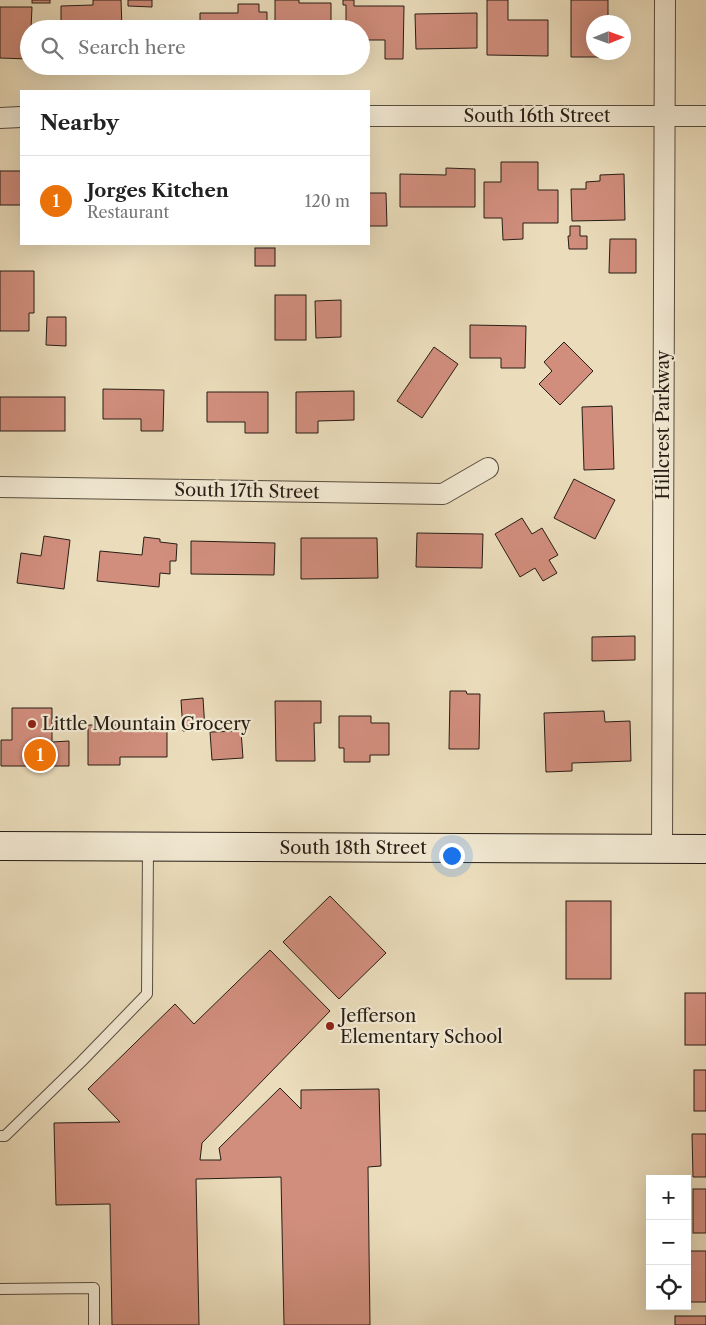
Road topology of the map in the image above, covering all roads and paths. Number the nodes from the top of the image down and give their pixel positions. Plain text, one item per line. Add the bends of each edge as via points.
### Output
1 (665, 0) edge
2 (664, 115) junction
3 (370, 116) edge
4 (706, 116) edge
5 (0, 118) edge
6 (20, 118) edge
7 (488, 468) dead end
8 (0, 487) edge
9 (0, 846) edge
10 (148, 847) junction
11 (706, 849) edge
12 (662, 850) junction
13 (0, 1136) edge
14 (0, 1288) edge
15 (94, 1325) edge

1 - 2 street, Hillcrest Parkway
2 - 3 street, South 16th Street
2 - 4 street, South 16th Street
2 - 12 street, Hillcrest Parkway
5 - 6 street
7 - 8 street, South 17th Street via 443,494
9 - 10 street, South 18th Street
10 - 12 street, South 18th Street
10 - 13 lane via 147,994 5,1136
11 - 12 street, South 18th Street
14 - 15 lane via 94,1288

